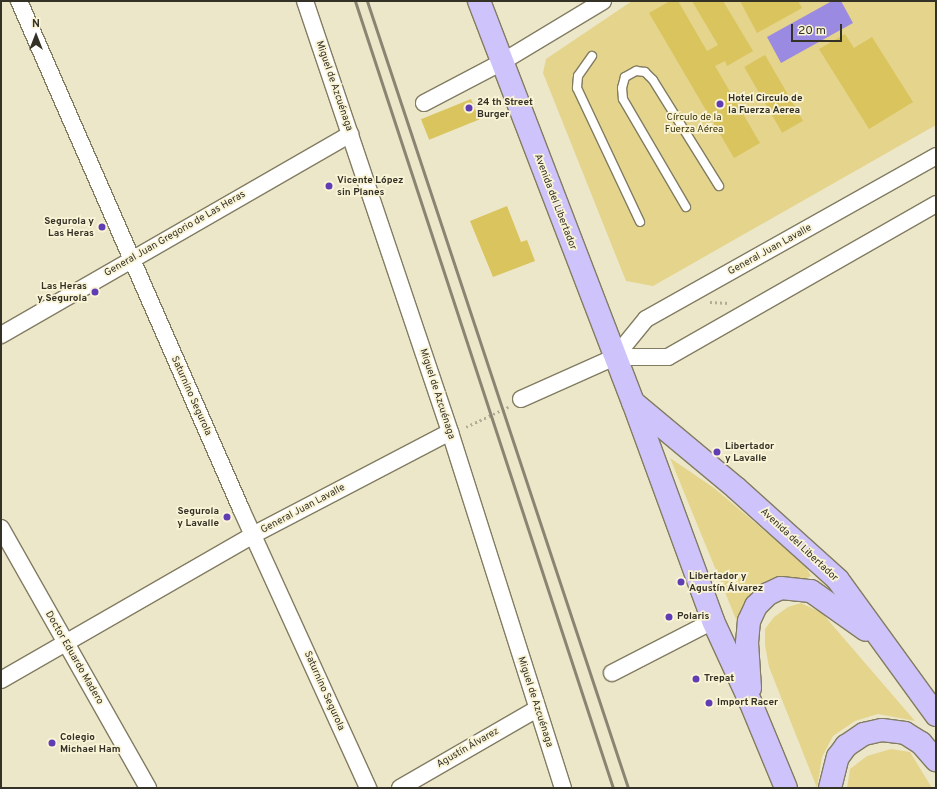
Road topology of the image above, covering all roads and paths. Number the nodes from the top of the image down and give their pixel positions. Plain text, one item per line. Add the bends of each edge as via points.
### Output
1 (19, 1) edge
2 (305, 1) edge
3 (479, 1) edge
4 (603, 1) edge
5 (592, 56) dead end
6 (502, 62) junction
7 (424, 103) dead end
8 (350, 134) junction
9 (936, 156) edge
10 (719, 186) dead end
11 (936, 204) edge
12 (686, 206) dead end
13 (640, 222) dead end
14 (130, 260) junction
15 (1, 335) edge
16 (615, 357) junction
17 (521, 399) joint
18 (633, 402) junction
19 (450, 432) junction
20 (1, 528) edge
21 (253, 535) junction
22 (713, 621) junction
23 (66, 643) junction
24 (890, 650) junction
25 (612, 673) dead end
26 (1, 680) edge
27 (750, 701) junction
28 (537, 709) junction
29 (936, 715) edge
30 (936, 760) edge
31 (148, 788) edge
32 (368, 788) edge
33 (400, 788) edge
34 (564, 788) edge
35 (786, 788) edge
36 (830, 788) edge

1 - 14 street, Saturnino Segurola
2 - 8 street, Miguel de Azcuénaga
3 - 6 main road, Avenida del Libertador
4 - 6 street
5 - 13 lane via 578,76 577,88
6 - 7 street
6 - 16 main road, Avenida del Libertador
8 - 14 street, General Juan Gregorio de Las Heras
8 - 19 street, Miguel de Azcuénaga
9 - 16 street, General Juan Lavalle via 646,319
10 - 12 lane via 653,80 645,72 636,71 626,77 622,88 623,99
11 - 16 street, General Juan Lavalle via 668,357
14 - 15 street, General Juan Gregorio de Las Heras
14 - 21 street, Saturnino Segurola
16 - 17 street, General Juan Lavalle
16 - 18 main road, Avenida del Libertador
17 - 19 path via 467,427
18 - 22 main road, Avenida del Libertador
18 - 24 main road, Avenida del Libertador via 736,488 838,580
19 - 21 street, General Juan Lavalle
19 - 28 street, Miguel de Azcuénaga
20 - 23 street, Doctor Eduardo Madero
21 - 23 street, General Juan Lavalle
21 - 32 street, Saturnino Segurola
22 - 25 street
22 - 27 main road, Avenida del Libertador
23 - 26 street, General Juan Lavalle
23 - 31 street, Doctor Eduardo Madero
24 - 27 main road via 819,595 804,589 781,588 761,599 750,621 747,643
24 - 29 main road, Avenida del Libertador
27 - 35 main road, Avenida del Libertador
28 - 33 street, Agustín Álvarez
28 - 34 street, Miguel de Azcuénaga
30 - 36 main road via 921,743 905,733 890,730 869,733 851,742 838,757

